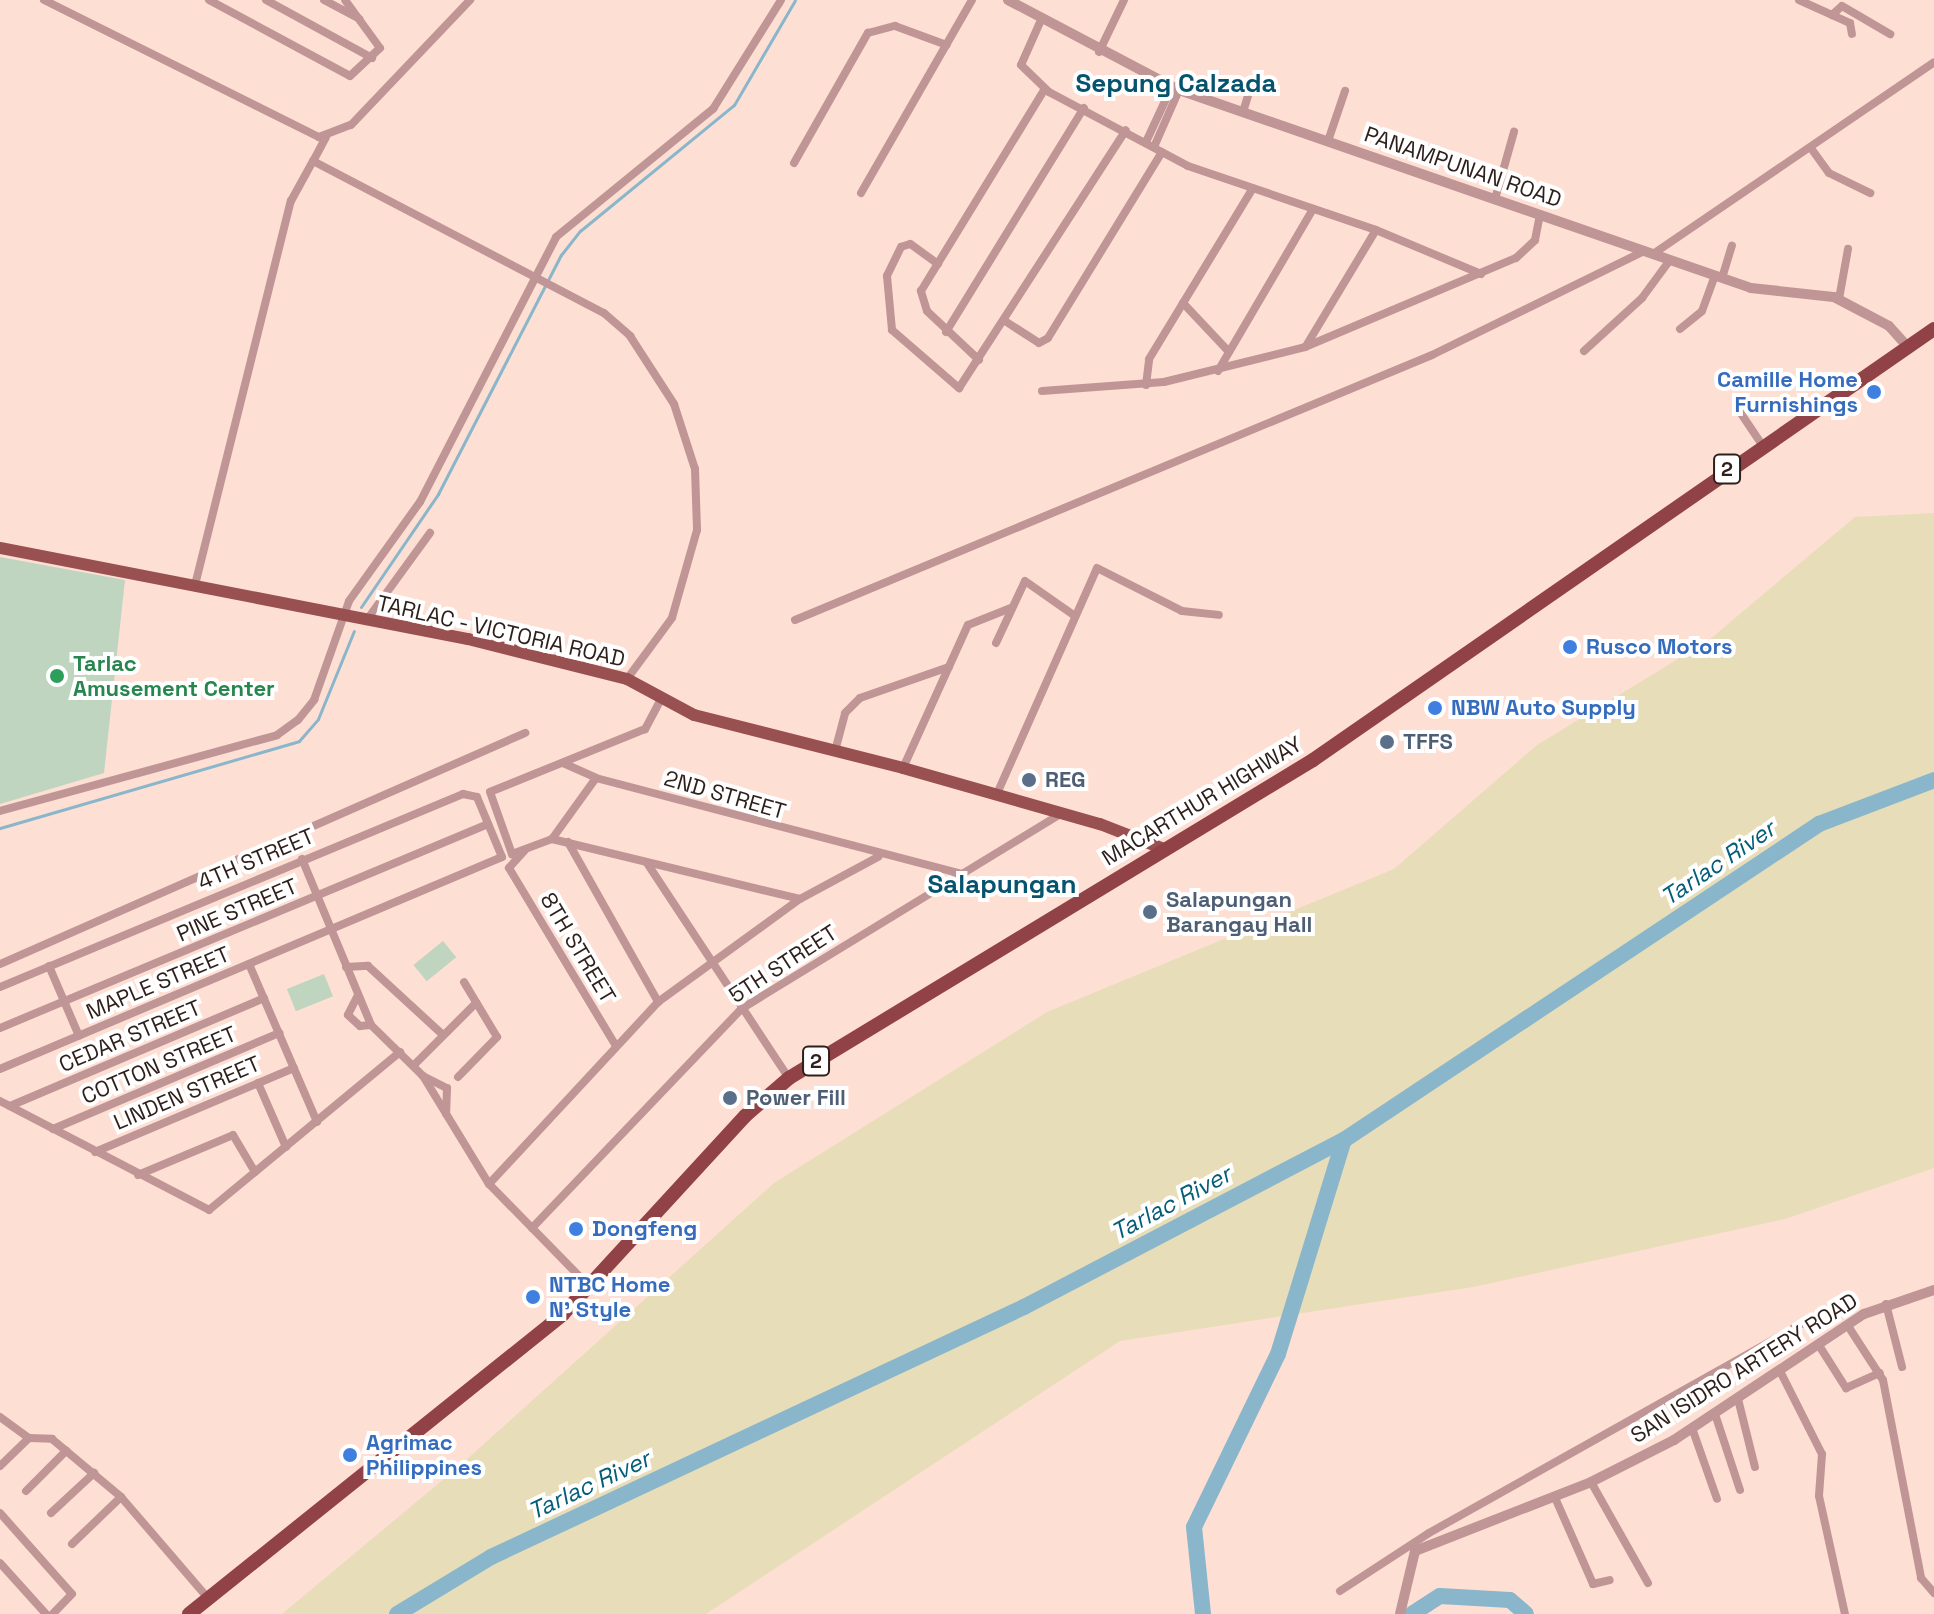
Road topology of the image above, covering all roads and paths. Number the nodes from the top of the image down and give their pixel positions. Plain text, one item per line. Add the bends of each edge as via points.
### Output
1 (44, 0) edge
2 (211, 0) edge
3 (266, 0) edge
4 (324, 0) edge
5 (345, 0) edge
6 (470, 0) edge
7 (781, 0) edge
8 (972, 0) edge
9 (1008, 0) edge
10 (1124, 0) edge
11 (1799, 0) edge
12 (1832, 15) junction
13 (1041, 20) junction
14 (363, 21) junction
15 (1852, 34) dead end
16 (1890, 34) dead end
17 (947, 45) junction
18 (1099, 52) junction
19 (372, 58) junction
20 (1934, 62) edge
21 (1253, 79) dead end
22 (1175, 88) junction
23 (1045, 89) junction
24 (1345, 91) dead end
25 (1084, 108) junction
26 (1243, 112) junction
27 (1126, 130) junction
28 (1514, 132) dead end
29 (326, 137) junction
30 (1328, 141) junction
31 (1154, 147) junction
32 (1813, 151) junction
33 (313, 161) junction
34 (794, 163) dead end
35 (1253, 188) junction
36 (861, 193) dead end
37 (1870, 193) dead end
38 (1495, 199) junction
39 (1313, 209) junction
40 (1540, 215) junction
41 (1376, 230) junction
42 (1732, 245) dead end
43 (1848, 249) dead end
44 (1648, 253) junction
45 (1670, 260) junction
46 (938, 264) junction
47 (1481, 274) junction
48 (1718, 276) junction
49 (541, 280) junction
50 (1839, 299) junction
51 (1183, 303) junction
52 (1005, 321) junction
53 (1680, 329) dead end
54 (1934, 329) edge
55 (946, 332) junction
56 (1305, 347) junction
57 (1908, 347) junction
58 (1584, 351) dead end
59 (1229, 352) junction
60 (979, 360) junction
61 (1218, 372) junction
62 (1146, 385) junction
63 (1042, 391) dead end
64 (1740, 412) dead end
65 (1762, 445) junction
66 (430, 533) dead end
67 (0, 548) edge
68 (195, 585) junction
69 (1011, 608) junction
70 (1219, 615) dead end
71 (344, 616) junction
72 (1075, 616) junction
73 (795, 620) dead end
74 (366, 621) junction
75 (996, 643) dead end
76 (949, 667) junction
77 (627, 679) junction
78 (660, 701) junction
79 (525, 733) dead end
80 (835, 751) junction
81 (563, 763) junction
82 (903, 768) junction
83 (596, 778) junction
84 (996, 796) junction
85 (0, 811) edge
86 (1061, 814) junction
87 (488, 824) junction
88 (552, 839) junction
89 (568, 842) junction
90 (526, 848) junction
91 (1164, 849) junction
92 (879, 857) junction
93 (302, 859) junction
94 (647, 863) junction
95 (961, 874) junction
96 (316, 897) junction
97 (800, 899) junction
98 (329, 930) junction
99 (708, 961) junction
100 (0, 964) edge
101 (249, 964) junction
102 (49, 966) junction
103 (346, 967) junction
104 (464, 982) dead end
105 (0, 987) edge
106 (358, 995) junction
107 (264, 998) junction
108 (64, 1001) junction
109 (658, 1002) junction
110 (476, 1003) junction
111 (741, 1009) junction
112 (371, 1025) junction
113 (0, 1028) edge
114 (279, 1033) junction
115 (443, 1035) junction
116 (79, 1036) junction
117 (616, 1046) junction
118 (400, 1052) junction
119 (414, 1065) junction
120 (294, 1068) junction
121 (0, 1069) edge
122 (423, 1076) junction
123 (458, 1077) dead end
124 (789, 1078) junction
125 (258, 1083) junction
126 (0, 1101) edge
127 (10, 1106) junction
128 (446, 1114) junction
129 (317, 1122) junction
130 (53, 1129) junction
131 (286, 1147) junction
132 (95, 1152) junction
133 (255, 1172) junction
134 (138, 1175) junction
135 (489, 1184) junction
136 (532, 1228) junction
137 (591, 1287) junction
138 (1934, 1290) edge
139 (1886, 1304) junction
140 (1803, 1323) dead end
141 (1848, 1326) junction
142 (1820, 1347) junction
143 (1902, 1367) dead end
144 (1781, 1373) junction
145 (1880, 1373) junction
146 (1738, 1399) junction
147 (1715, 1414) junction
148 (0, 1417) edge
149 (1692, 1428) junction
150 (29, 1438) junction
151 (66, 1451) junction
152 (0, 1466) edge
153 (1755, 1467) dead end
154 (94, 1473) junction
155 (1591, 1482) junction
156 (1740, 1490) dead end
157 (26, 1491) dead end
158 (121, 1497) junction
159 (1717, 1499) dead end
160 (1556, 1500) junction
161 (0, 1513) edge
162 (51, 1513) dead end
163 (72, 1544) dead end
164 (1413, 1548) junction
165 (0, 1563) edge
166 (1610, 1580) dead end
167 (1648, 1583) dead end
168 (1340, 1591) dead end
169 (1934, 1593) edge
170 (208, 1598) junction
171 (46, 1614) edge
172 (53, 1614) edge
173 (189, 1614) edge
174 (1400, 1614) edge
175 (1845, 1614) edge

1 - 29 street
2 - 19 street via 346,76
3 - 19 street
4 - 14 street
5 - 14 street
6 - 29 street via 351,125
7 - 49 street via 713,109 572,221
8 - 17 street
9 - 13 street, PANAMPUNAN ROAD
10 - 18 street
11 - 12 street
12 - 15 street via 1850,23
12 - 16 street via 1842,6
13 - 18 street, PANAMPUNAN ROAD
13 - 23 street via 1021,65
14 - 19 street via 380,43
17 - 34 street via 895,26 868,33
17 - 36 street
18 - 22 street, PANAMPUNAN ROAD
20 - 32 street
21 - 26 street
22 - 26 street, PANAMPUNAN ROAD
22 - 31 street
23 - 25 street
23 - 46 street
24 - 30 street
25 - 27 street
25 - 55 street
26 - 30 street, PANAMPUNAN ROAD
27 - 31 street
27 - 52 street
28 - 38 street
29 - 33 street
30 - 38 street, PANAMPUNAN ROAD
31 - 35 street
31 - 52 street via 1048,338 1039,343
32 - 37 street via 1829,173
32 - 44 street
33 - 49 street
33 - 68 street via 291,201
35 - 39 street
35 - 51 street
38 - 40 street, PANAMPUNAN ROAD
39 - 41 street
39 - 59 street
40 - 44 street, PANAMPUNAN ROAD
40 - 47 street via 1532,246
41 - 47 street
41 - 56 street
42 - 48 street
43 - 50 street
44 - 45 street, PANAMPUNAN ROAD
44 - 73 street via 1432,355
45 - 48 street, PANAMPUNAN ROAD
45 - 58 street via 1642,298
46 - 55 street via 921,297
46 - 60 street via 910,244 901,247 887,276 892,330 959,388
47 - 56 street
48 - 50 street, PANAMPUNAN ROAD via 1775,293
48 - 53 street via 1702,311
49 - 71 street via 420,502 371,566
49 - 77 street via 604,313 630,336 674,404 695,469 697,530 686,578 672,618
50 - 57 street, PANAMPUNAN ROAD via 1889,326
51 - 59 street
51 - 62 street via 1149,359
52 - 60 street
54 - 57 highway, MACARTHUR HIGHWAY / 2
55 - 60 street
56 - 61 street
57 - 65 highway, MACARTHUR HIGHWAY / 2
59 - 61 street
61 - 62 street
62 - 63 street
64 - 65 street
65 - 91 highway, MACARTHUR HIGHWAY / 2 via 1322,754
66 - 74 street
67 - 68 main road, TARLAC - VICTORIA ROAD
68 - 71 main road, TARLAC - VICTORIA ROAD
69 - 72 street via 1028,580
69 - 75 street
69 - 76 street via 968,625
70 - 72 street via 1182,611 1100,567
71 - 74 main road, TARLAC - VICTORIA ROAD
71 - 85 street via 314,700 277,735
72 - 84 street
74 - 77 main road, TARLAC - VICTORIA ROAD
76 - 80 street via 860,698 845,713
76 - 82 street
77 - 78 main road, TARLAC - VICTORIA ROAD
78 - 80 main road, TARLAC - VICTORIA ROAD
78 - 81 street via 645,729
79 - 100 street
80 - 82 main road, TARLAC - VICTORIA ROAD
81 - 83 street, 2ND STREET
81 - 90 street via 490,792 512,854
82 - 84 main road, TARLAC - VICTORIA ROAD
83 - 88 street
83 - 92 street, 2ND STREET
84 - 86 main road, TARLAC - VICTORIA ROAD
86 - 91 main road, TARLAC - VICTORIA ROAD
86 - 95 street, 5TH STREET
87 - 93 street, 4TH STREET via 477,797 439,801
87 - 96 street, PINE STREET
87 - 98 street via 502,857
88 - 89 street
88 - 90 street
89 - 94 street
89 - 109 street
90 - 117 street, 8TH STREET via 509,868
91 - 124 highway, MACARTHUR HIGHWAY / 2
92 - 95 street, 2ND STREET
92 - 97 street
93 - 96 street
93 - 102 street, 4TH STREET
94 - 97 street
94 - 99 street
95 - 111 street, 5TH STREET
96 - 98 street
96 - 108 street, PINE STREET
97 - 99 street
98 - 101 street, MAPLE STREET
98 - 103 street
99 - 109 street
99 - 111 street
101 - 107 street
101 - 116 street, MAPLE STREET
102 - 105 street, 4TH STREET
102 - 108 street
103 - 106 street
103 - 115 street via 368,966
104 - 110 street
106 - 112 street
106 - 112 street via 348,1015 360,1026
107 - 114 street
107 - 127 street, CEDAR STREET
108 - 113 street, PINE STREET
108 - 116 street
109 - 117 street
110 - 115 street
110 - 123 street via 497,1037
111 - 124 street
111 - 136 street, 5TH STREET
112 - 118 street
114 - 120 street
114 - 130 street, COTTON STREET
115 - 119 street
116 - 121 street, MAPLE STREET
117 - 135 street
118 - 119 street
118 - 129 street
119 - 122 street
120 - 125 street, LINDEN STREET
120 - 129 street
122 - 128 street
122 - 128 street via 447,1088
124 - 137 highway, MACARTHUR HIGHWAY / 2 via 745,1116
125 - 131 street
125 - 132 street, LINDEN STREET
126 - 127 street
127 - 130 street
128 - 135 street
129 - 131 street
130 - 132 street
131 - 133 street
132 - 134 street
133 - 134 street via 209,1210
133 - 134 street via 237,1135
135 - 136 street
136 - 137 street
137 - 170 highway, MACARTHUR HIGHWAY / 2
138 - 139 street, SAN ISIDRO ARTERY ROAD
139 - 141 street, SAN ISIDRO ARTERY ROAD
139 - 143 street
140 - 164 street
141 - 142 street, SAN ISIDRO ARTERY ROAD
141 - 145 street
142 - 144 street, SAN ISIDRO ARTERY ROAD
142 - 145 street via 1846,1388
144 - 146 street, SAN ISIDRO ARTERY ROAD
144 - 175 street via 1822,1454 1819,1496
145 - 169 street via 1921,1578
146 - 147 street, SAN ISIDRO ARTERY ROAD
146 - 153 street
147 - 149 street, SAN ISIDRO ARTERY ROAD
147 - 156 street
148 - 150 street
149 - 155 street, SAN ISIDRO ARTERY ROAD
149 - 159 street
150 - 151 street via 43,1435
150 - 152 street
151 - 154 street
151 - 157 street
154 - 158 street
154 - 162 street
155 - 160 street, SAN ISIDRO ARTERY ROAD
155 - 167 street
158 - 163 street
158 - 170 street
160 - 164 street, SAN ISIDRO ARTERY ROAD
160 - 166 street via 1593,1584
161 - 172 street via 72,1594
164 - 168 street
164 - 174 street
165 - 171 street
170 - 173 highway, MACARTHUR HIGHWAY / 2

